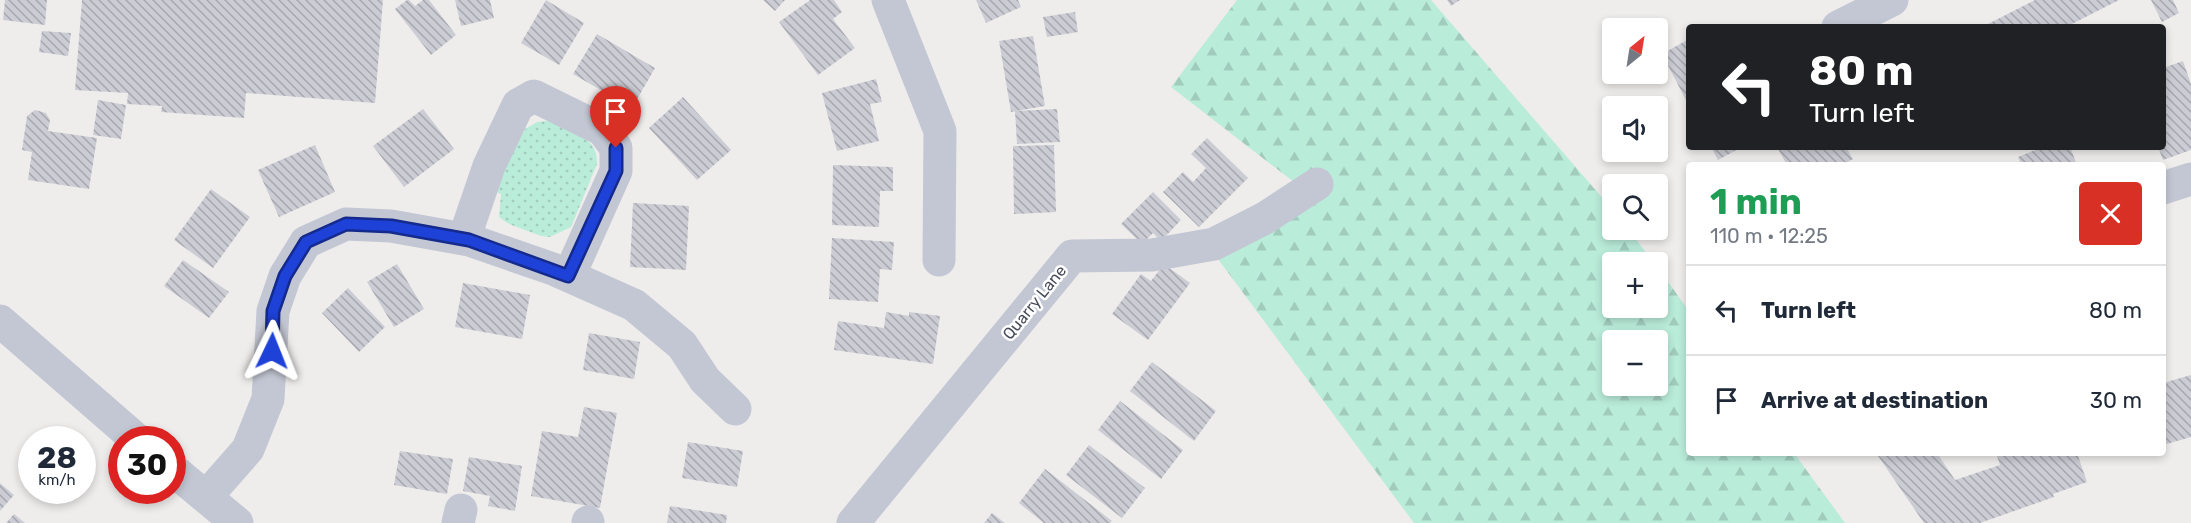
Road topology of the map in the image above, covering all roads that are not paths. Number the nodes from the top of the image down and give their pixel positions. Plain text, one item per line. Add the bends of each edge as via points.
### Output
1 (888, 0) edge
2 (1892, 0) edge
3 (1844, 24) edge
4 (2191, 179) edge
5 (1317, 184) dead end
6 (2166, 187) edge
7 (464, 239) junction
8 (939, 260) dead end
9 (568, 276) junction
10 (0, 321) edge
11 (735, 409) dead end
12 (121, 426) edge
13 (186, 481) edge
14 (206, 497) junction
15 (237, 523) edge
16 (853, 523) edge

1 - 8 street via 940,131
2 - 3 street
4 - 6 street
5 - 16 street, Quarry Lane via 1265,218 1214,244 1152,255 1072,256
7 - 9 street
7 - 9 street via 489,166 518,105 534,96 603,130 616,148 616,171
7 - 14 street via 391,226 346,224 306,242 285,276 273,311 268,399 248,449
9 - 11 street via 634,305 682,345 705,380
10 - 12 street
13 - 14 street
14 - 15 street

